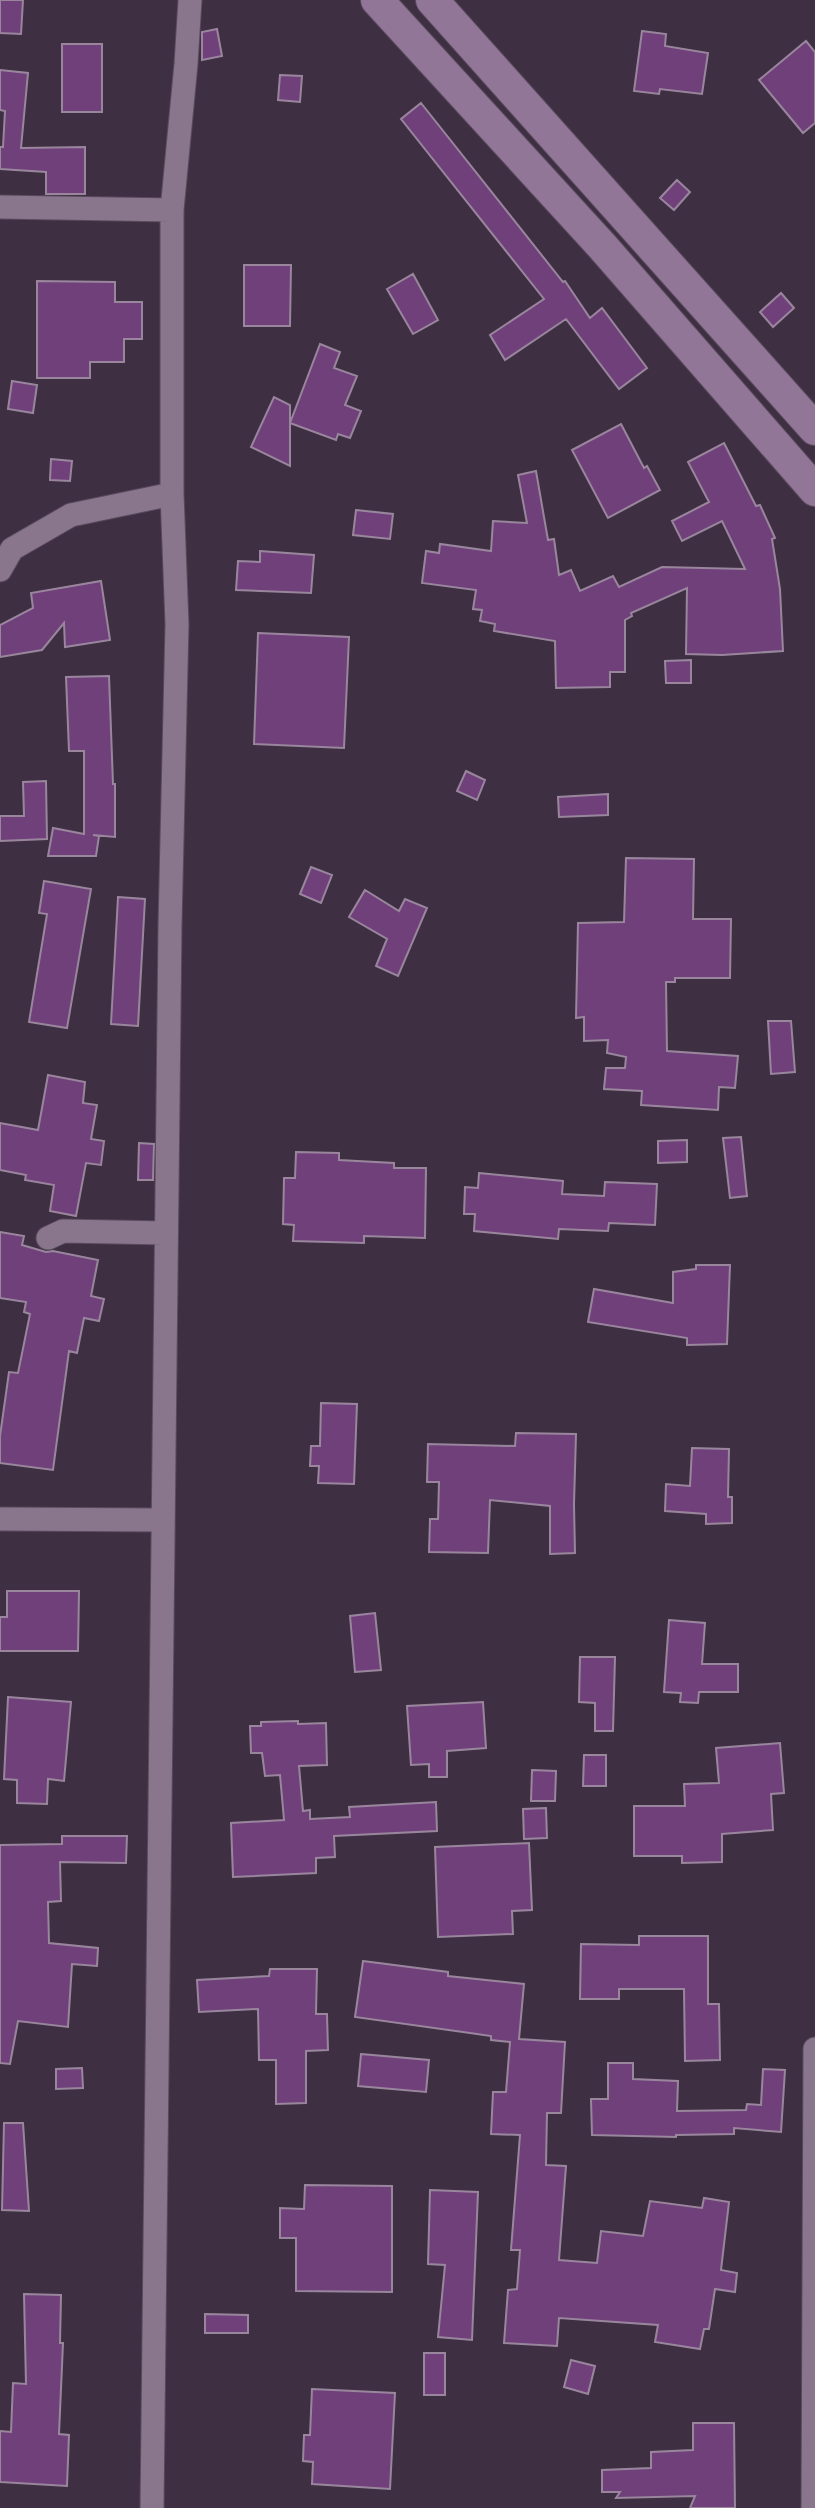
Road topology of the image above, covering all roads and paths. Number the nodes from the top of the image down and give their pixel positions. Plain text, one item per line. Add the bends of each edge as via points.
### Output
1 (190, 0) edge
2 (377, 0) edge
3 (432, 0) edge
4 (0, 208) edge
5 (172, 210) junction
6 (815, 429) edge
7 (815, 490) edge
8 (172, 494) junction
9 (0, 570) edge
10 (166, 1233) junction
11 (48, 1238) dead end
12 (0, 1519) edge
13 (163, 1520) junction
14 (815, 2049) edge
15 (152, 2508) edge
16 (813, 2508) edge

1 - 5 street
2 - 7 main road via 576,216
3 - 6 main road
4 - 5 street
5 - 8 street
8 - 9 street via 71,515 12,549
8 - 10 street via 177,624
10 - 11 street via 63,1231
10 - 13 street
12 - 13 street
13 - 15 street
14 - 16 street

